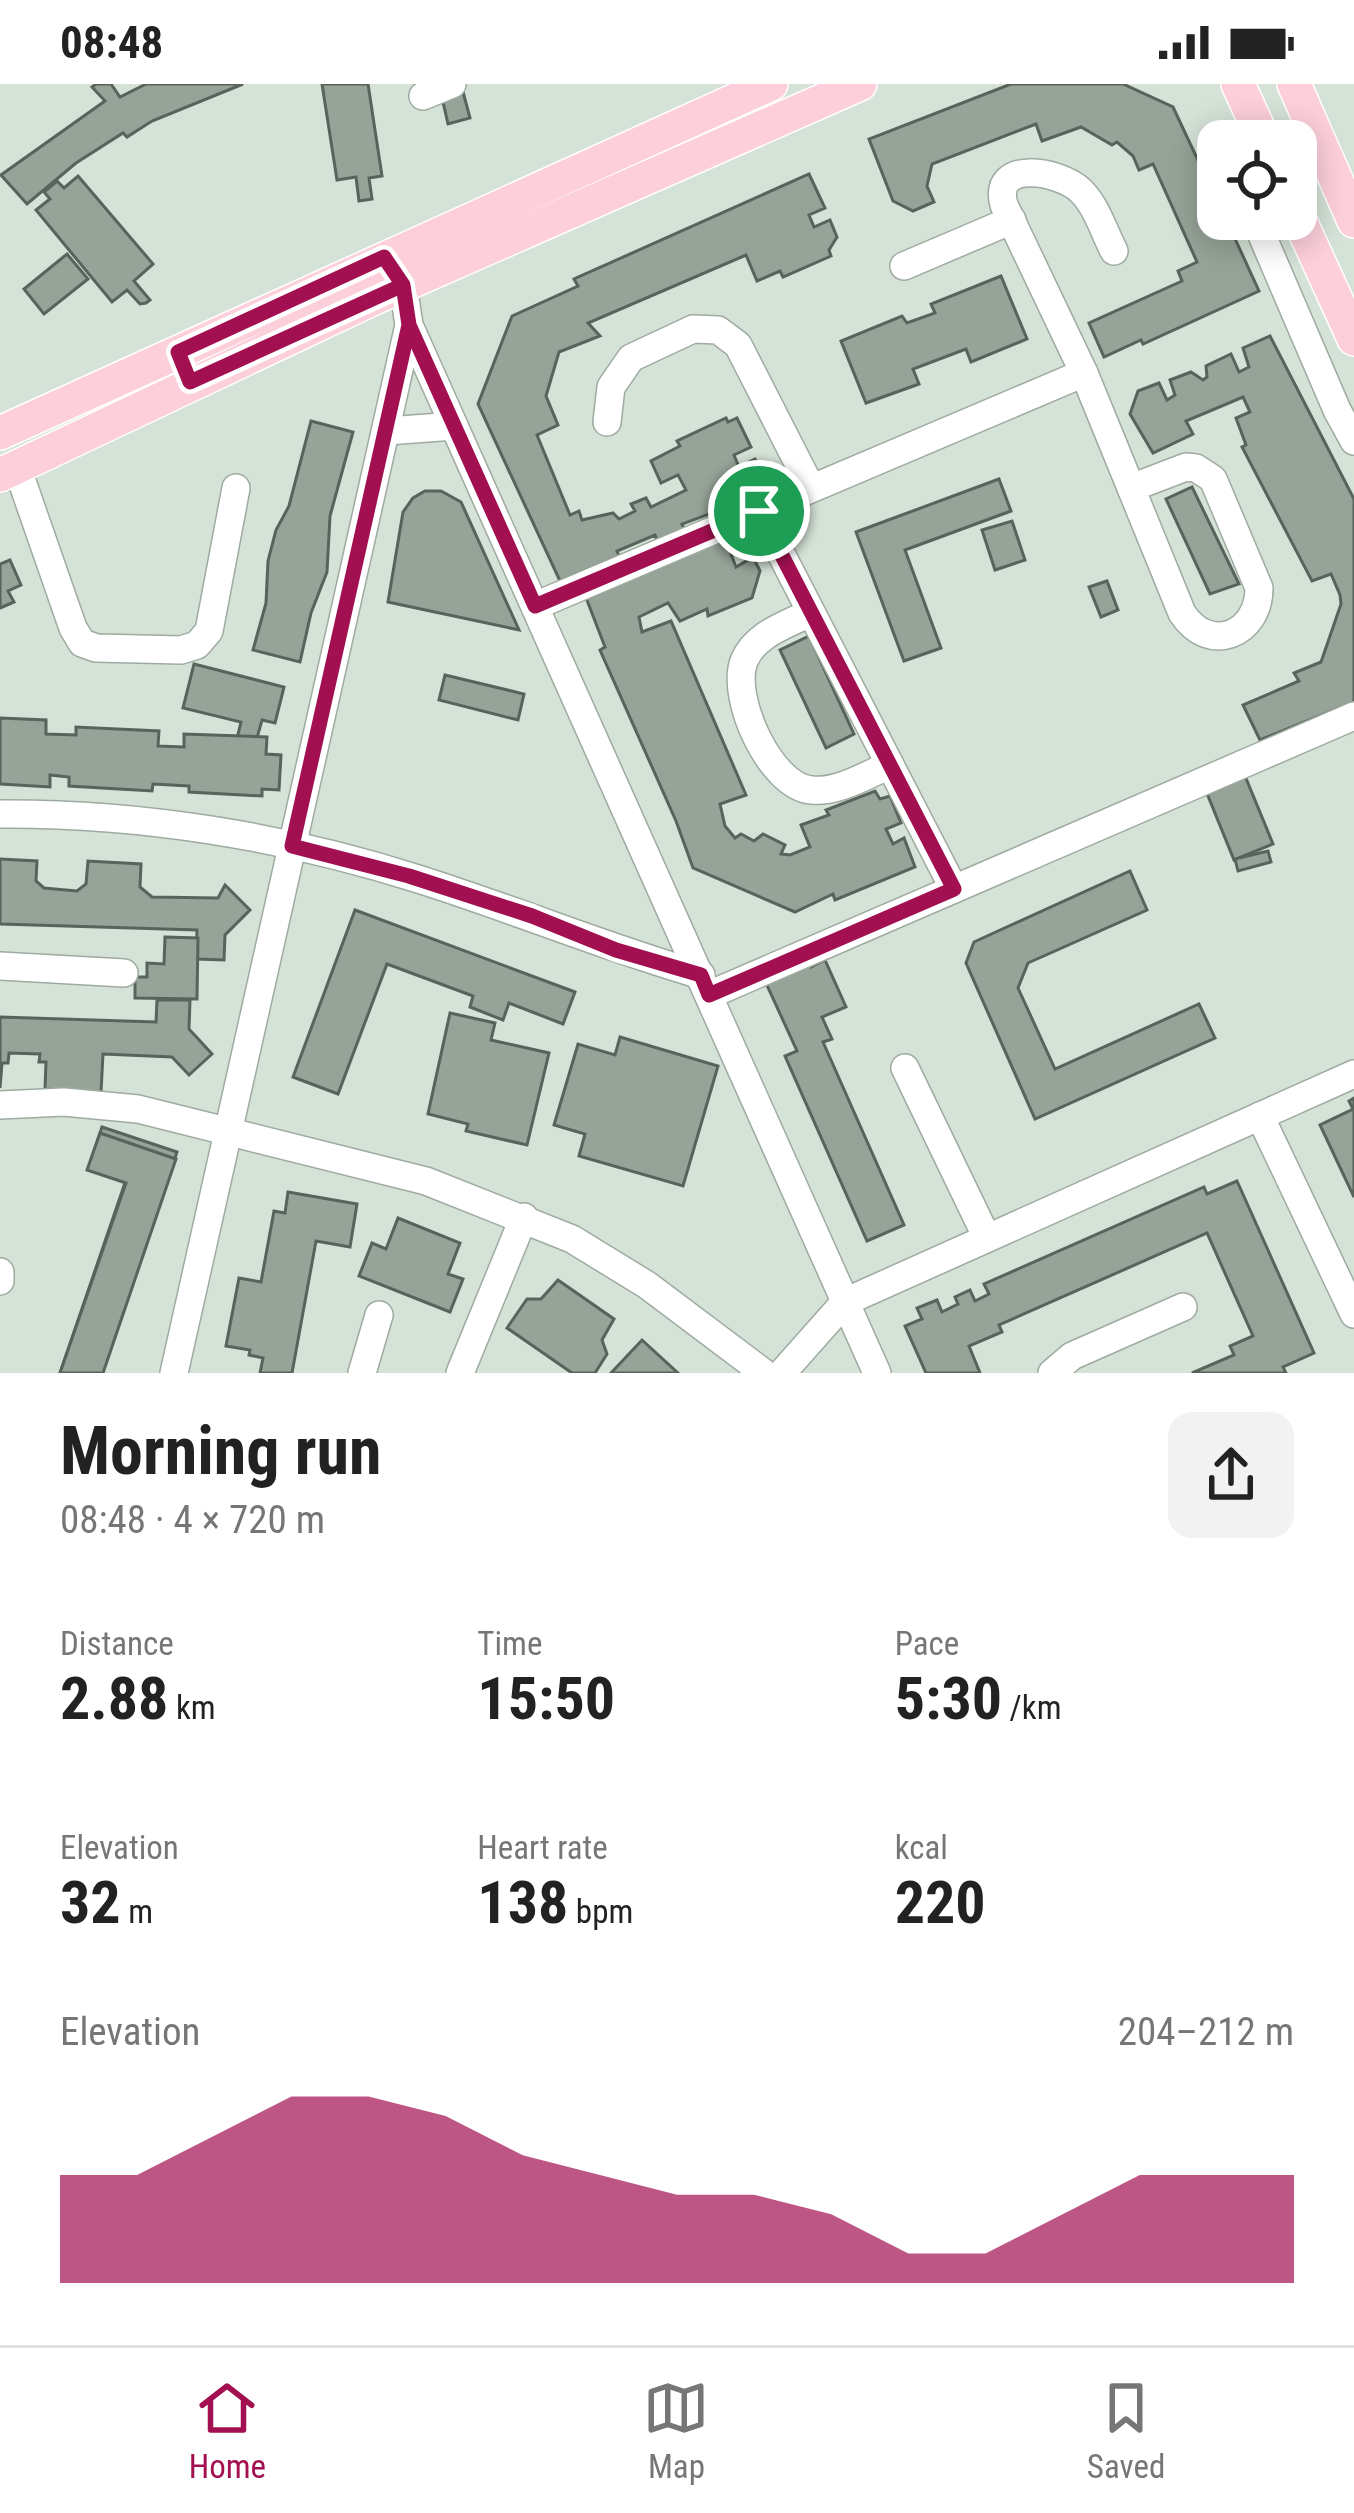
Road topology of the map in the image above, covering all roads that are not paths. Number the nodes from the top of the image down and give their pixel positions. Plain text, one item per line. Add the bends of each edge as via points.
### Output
1 (452, 84) edge
2 (770, 84) edge
3 (860, 84) edge
4 (1294, 84) edge
5 (423, 96) dead end
6 (1012, 220) junction
7 (1354, 221) edge
8 (1264, 240) edge
9 (1309, 240) edge
10 (1114, 251) dead end
11 (904, 266) dead end
12 (393, 271) junction
13 (409, 325) junction
14 (1354, 339) edge
15 (184, 367) junction
16 (1084, 373) junction
17 (608, 422) dead end
18 (454, 426) junction
19 (387, 431) junction
20 (0, 433) edge
21 (1354, 441) edge
22 (9, 471) edge
23 (236, 488) dead end
24 (812, 488) junction
25 (1131, 488) junction
26 (759, 511) junction
27 (535, 606) junction
28 (810, 613) junction
29 (1354, 716) edge
30 (890, 765) junction
31 (0, 814) edge
32 (292, 846) junction
33 (954, 889) junction
34 (0, 966) edge
35 (124, 973) dead end
36 (705, 985) junction
37 (905, 1068) dead end
38 (1354, 1074) edge
39 (0, 1105) edge
40 (1260, 1116) junction
41 (225, 1131) junction
42 (524, 1217) junction
43 (987, 1238) junction
44 (0, 1271) edge
45 (0, 1281) edge
46 (845, 1302) junction
47 (1183, 1307) dead end
48 (1354, 1314) edge
49 (379, 1315) dead end
50 (174, 1373) edge
51 (362, 1373) edge
52 (460, 1373) edge
53 (764, 1373) edge
54 (782, 1373) edge
55 (877, 1373) edge
56 (1052, 1373) edge

1 - 5 street
2 - 12 main road
3 - 12 main road
4 - 7 main road
6 - 10 street via 1001,196 1007,180 1050,175 1086,196
6 - 11 street
6 - 16 street
8 - 21 street
9 - 14 main road
12 - 13 street
12 - 15 main road
13 - 18 street
13 - 19 street
15 - 20 main road
15 - 22 main road
16 - 24 street
16 - 25 street
17 - 24 street via 610,387 631,358 693,328 718,330 738,345
18 - 19 street
18 - 27 street
19 - 32 street
22 - 23 street via 73,628 96,648 181,650 209,631
24 - 26 street
25 - 25 street via 1191,627 1220,636 1252,620 1259,588 1213,479 1186,467
26 - 27 street
26 - 28 street
27 - 36 street
28 - 30 street
28 - 30 street via 762,638 744,661 741,691 765,752 790,783 815,791
29 - 33 street
30 - 33 street
31 - 32 street via 164,823
32 - 36 street via 532,916
32 - 41 street
33 - 36 street
34 - 35 street
36 - 46 street
37 - 43 street
38 - 40 street
39 - 41 street via 104,1104
40 - 43 street
40 - 48 street
41 - 42 street via 426,1181
41 - 50 street
42 - 52 street
42 - 53 street via 647,1285
43 - 46 street
44 - 45 street
46 - 54 street
46 - 55 street
47 - 56 street via 1072,1356
49 - 51 street

